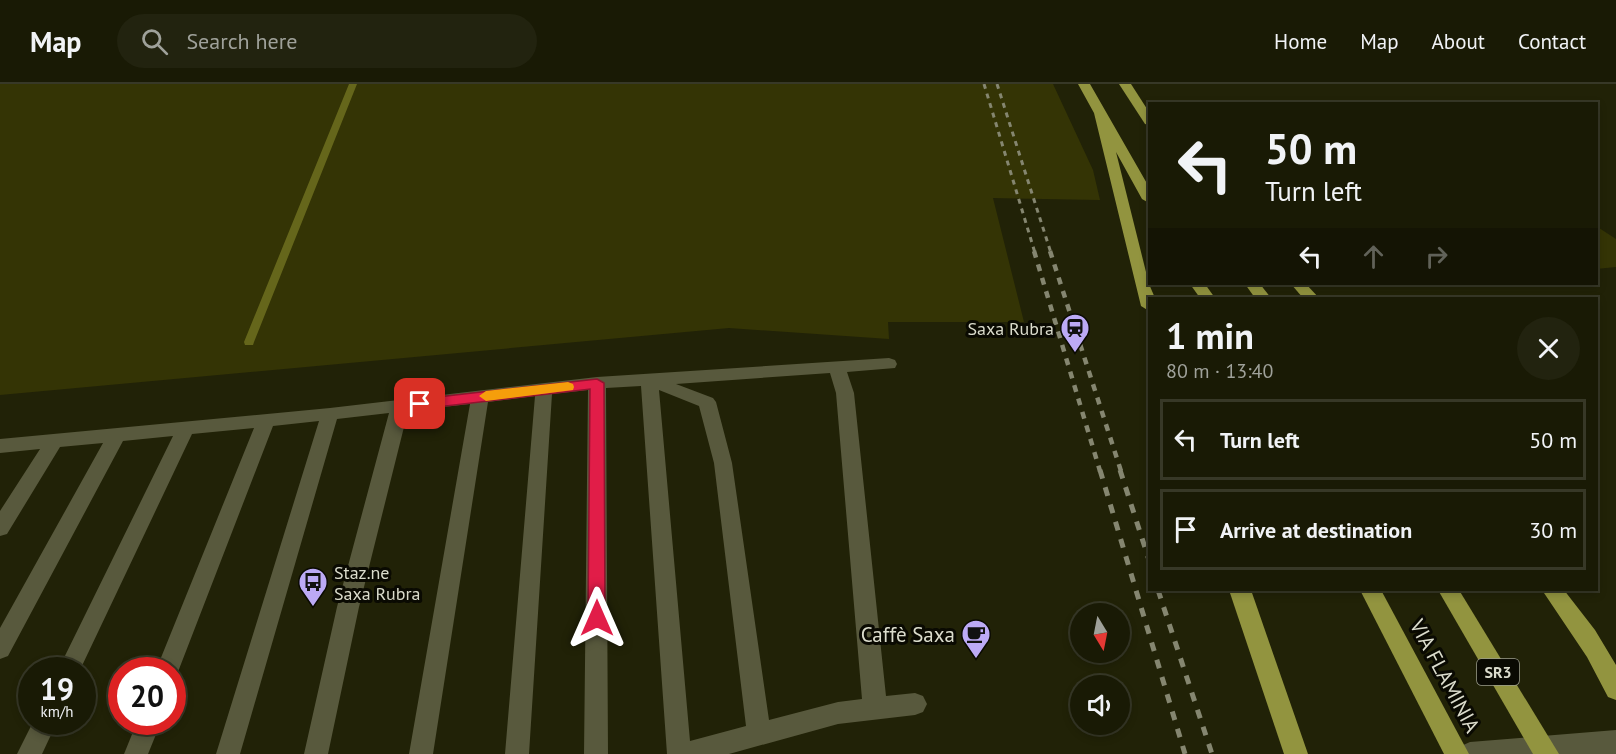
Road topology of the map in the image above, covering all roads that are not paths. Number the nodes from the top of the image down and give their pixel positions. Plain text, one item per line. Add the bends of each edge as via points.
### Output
1 (1084, 84) edge
2 (1125, 84) edge
3 (1100, 113) junction
4 (1148, 119) edge
5 (1148, 196) edge
6 (1299, 285) edge
7 (1310, 297) edge
8 (1148, 302) edge
9 (890, 364) dead end
10 (837, 367) junction
11 (648, 380) junction
12 (597, 383) junction
13 (543, 390) junction
14 (480, 397) junction
15 (400, 406) junction
16 (330, 414) junction
17 (266, 420) junction
18 (186, 428) junction
19 (117, 435) junction
20 (54, 440) junction
21 (0, 446) edge
22 (0, 528) edge
23 (1240, 591) edge
24 (1371, 591) edge
25 (1449, 591) edge
26 (1553, 591) edge
27 (0, 649) edge
28 (75, 657) edge
29 (173, 657) edge
30 (1616, 689) edge
31 (915, 704) dead end
32 (875, 709) junction
33 (759, 734) junction
34 (38, 735) edge
35 (143, 735) edge
36 (1616, 742) edge
37 (29, 754) edge
38 (136, 754) edge
39 (228, 754) edge
40 (316, 754) edge
41 (421, 754) edge
42 (517, 754) edge
43 (596, 754) edge
44 (679, 754) edge
45 (685, 754) edge
46 (1296, 754) edge
47 (1457, 754) edge
48 (1470, 754) edge
49 (1547, 754) edge

1 - 3 highway
2 - 4 highway
3 - 5 highway
3 - 8 highway
6 - 7 highway
9 - 10 street
10 - 11 street
10 - 32 street via 845,393
11 - 12 street
11 - 33 street via 707,402 723,463
11 - 44 street
12 - 13 street
12 - 43 street
13 - 14 street
13 - 42 street
14 - 15 street
14 - 41 street
15 - 16 street
15 - 40 street via 348,607
16 - 17 street
16 - 39 street
17 - 18 street
17 - 29 street
18 - 19 street
18 - 28 street
19 - 20 street
19 - 27 street
20 - 21 street
20 - 22 street
23 - 46 highway
24 - 47 highway, VIA FLAMINIA
25 - 49 highway, SR3
26 - 30 highway via 1586,633
31 - 32 street
32 - 33 street via 838,713
33 - 45 street
34 - 37 street
35 - 38 street
36 - 48 street

